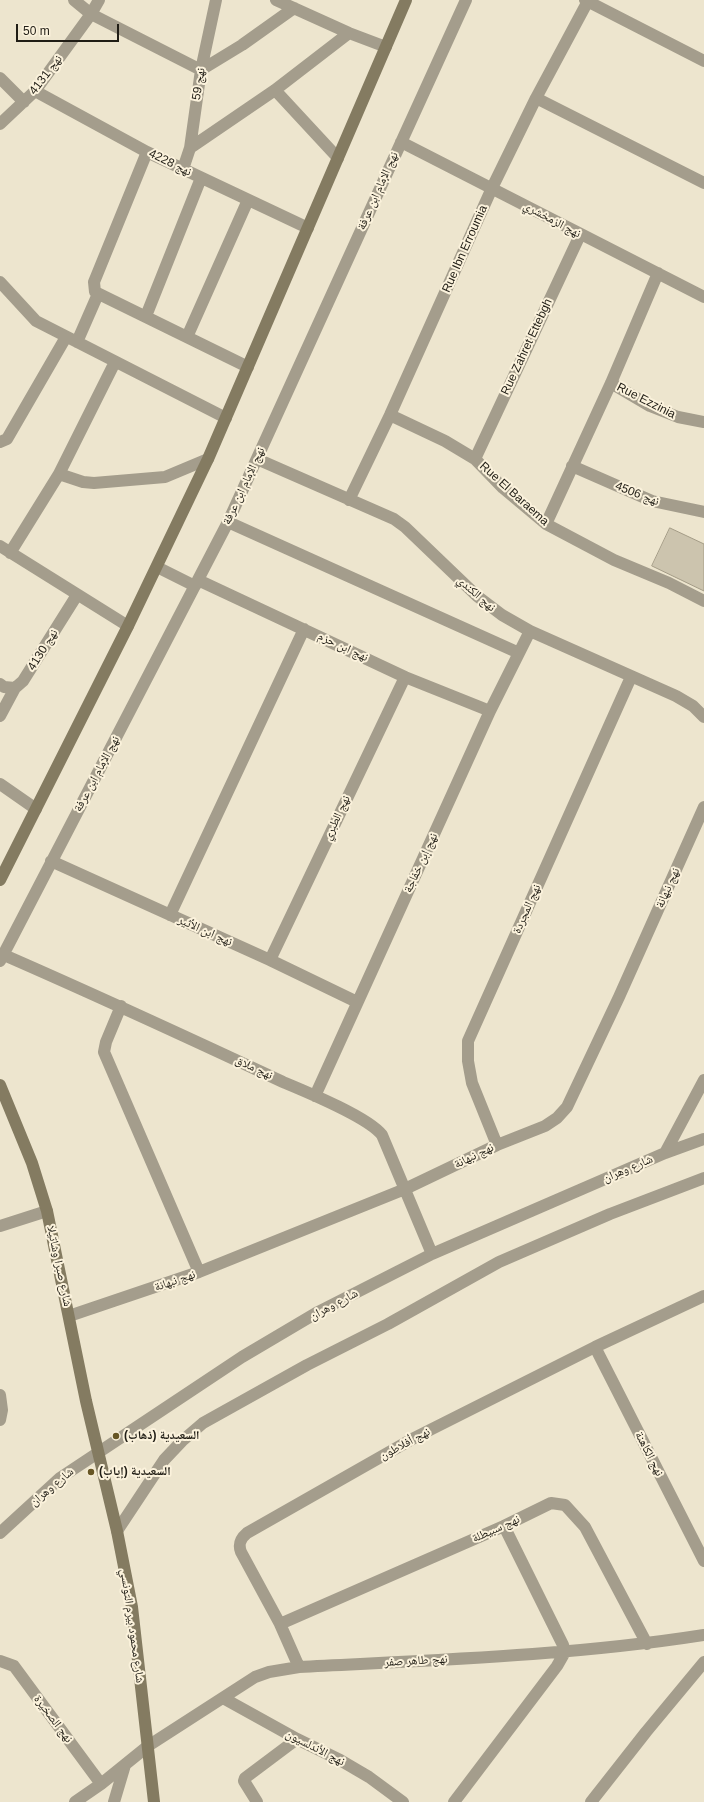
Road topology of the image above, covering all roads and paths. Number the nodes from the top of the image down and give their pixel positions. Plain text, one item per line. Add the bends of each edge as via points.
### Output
1 (74, 0) edge
2 (99, 0) edge
3 (216, 0) edge
4 (276, 0) edge
5 (406, 0) edge
6 (466, 0) edge
7 (586, 1) edge
8 (294, 8) junction
9 (91, 14) junction
10 (349, 33) junction
11 (386, 47) junction
12 (704, 61) edge
13 (201, 70) junction
14 (0, 78) edge
15 (275, 90) junction
16 (35, 91) junction
17 (536, 98) junction
18 (24, 102) junction
19 (0, 124) edge
20 (401, 142) junction
21 (190, 148) junction
22 (147, 152) junction
23 (338, 158) junction
24 (183, 169) junction
25 (201, 178) junction
26 (704, 183) edge
27 (492, 188) junction
28 (248, 200) junction
29 (308, 228) junction
30 (580, 235) junction
31 (658, 273) junction
32 (0, 282) edge
33 (98, 294) junction
34 (704, 297) edge
35 (146, 316) junction
36 (66, 337) junction
37 (187, 337) junction
38 (77, 342) junction
39 (115, 362) junction
40 (248, 367) junction
41 (611, 383) junction
42 (390, 415) junction
43 (226, 418) junction
44 (704, 422) edge
45 (0, 442) edge
46 (208, 459) junction
47 (257, 459) junction
48 (475, 460) junction
49 (572, 466) junction
50 (59, 474) junction
51 (349, 500) junction
52 (704, 512) edge
53 (228, 522) junction
54 (546, 524) junction
55 (5, 550) edge
56 (156, 567) junction
57 (197, 583) junction
58 (77, 595) junction
59 (704, 601) edge
60 (128, 626) junction
61 (304, 629) junction
62 (530, 631) junction
63 (519, 653) junction
64 (405, 677) junction
65 (631, 677) junction
66 (0, 684) edge
67 (15, 688) junction
68 (490, 712) junction
69 (0, 716) edge
70 (704, 717) edge
71 (0, 784) edge
72 (704, 807) edge
73 (36, 809) junction
74 (52, 862) junction
75 (0, 880) edge
76 (170, 915) junction
77 (2, 958) edge
78 (270, 960) junction
79 (357, 1002) junction
80 (121, 1006) junction
81 (704, 1080) edge
82 (0, 1085) edge
83 (315, 1096) junction
84 (704, 1139) edge
85 (497, 1145) junction
86 (665, 1153) junction
87 (704, 1178) edge
88 (405, 1189) junction
89 (47, 1211) junction
90 (0, 1226) edge
91 (432, 1254) junction
92 (199, 1272) junction
93 (702, 1298) edge
94 (69, 1316) junction
95 (595, 1346) junction
96 (0, 1395) edge
97 (0, 1420) edge
98 (98, 1453) junction
99 (504, 1526) junction
100 (117, 1531) junction
101 (0, 1533) edge
102 (704, 1561) edge
103 (280, 1624) junction
104 (704, 1635) edge
105 (648, 1644) junction
106 (565, 1652) junction
107 (0, 1661) edge
108 (704, 1662) edge
109 (299, 1668) junction
110 (223, 1698) junction
111 (297, 1740) junction
112 (148, 1746) junction
113 (125, 1765) junction
114 (101, 1784) junction
115 (75, 1802) edge
116 (114, 1802) edge
117 (154, 1802) edge
118 (257, 1802) edge
119 (403, 1802) edge
120 (454, 1802) edge
121 (591, 1802) edge

1 - 9 street
2 - 9 street, نهج 4131
3 - 13 street, نهج 59
4 - 8 street
5 - 11 street
6 - 20 street, نهج الإمام ابن عرفة
7 - 12 street
7 - 17 street, Rue Ibn Erroumia
8 - 10 street
8 - 13 street
9 - 13 street
9 - 16 street, نهج 4131
10 - 11 street
10 - 15 street
11 - 23 street
13 - 21 street, نهج 59
14 - 18 street
15 - 21 street
15 - 23 street
16 - 18 street, نهج 4131
16 - 22 street, نهج 4228
17 - 26 street
17 - 27 street, Rue Ibn Erroumia
18 - 19 street, نهج 4131
20 - 27 street, نهج الزمخشري
20 - 47 street, نهج الإمام ابن عرفة
21 - 24 street, نهج 59
22 - 24 street, نهج 4228
22 - 33 street via 94,282 95,292
23 - 29 street
24 - 25 street, نهج 4228
25 - 28 street, نهج 4228
25 - 35 street
27 - 30 street, نهج الزمخشري
27 - 42 street, Rue Ibn Erroumia
28 - 29 street, نهج 4228
28 - 37 street
29 - 40 street
30 - 31 street, نهج الزمخشري
30 - 48 street, Rue Zahret Ettebgh
31 - 34 street, نهج الزمخشري
31 - 41 street
32 - 36 street via 31,317
33 - 35 street
33 - 38 street
35 - 37 street
36 - 38 street
36 - 45 street via 7,439
37 - 40 street
38 - 39 street
39 - 43 street
39 - 50 street
40 - 43 street
41 - 44 street, Rue Ezzinia via 650,406 678,418
41 - 49 street
42 - 48 street, Rue El Baraema via 445,441
42 - 51 street, Rue Ibn Erroumia
43 - 46 street
46 - 50 street via 165,477 94,483
46 - 56 street
47 - 51 street, نهج الكندي
47 - 53 street, نهج الإمام ابن عرفة
48 - 54 street, Rue El Baraema via 503,488
49 - 52 street, نهج 4506 via 652,501
49 - 54 street
50 - 55 street
51 - 62 street, نهج الكندي via 394,519 491,608
53 - 57 street, نهج الإمام ابن عرفة
53 - 63 street
54 - 59 street, Rue El Baraema via 614,560
55 - 58 street
56 - 57 street, نهج ابن حزم
56 - 60 street
57 - 61 street, نهج ابن حزم
57 - 74 street, نهج الإمام ابن عرفة
58 - 60 street
58 - 67 street, نهج 4130 via 23,681
60 - 73 street
61 - 64 street, نهج ابن حزم
61 - 76 street
62 - 63 street, نهج إبن خفاجة
62 - 65 street, نهج الكندي
63 - 68 street, نهج إبن خفاجة
64 - 68 street, نهج ابن حزم
64 - 78 street, نهج الطبري
65 - 70 street, نهج الكندي via 685,700
65 - 85 street, نهج المجردة via 468,1041 472,1083
66 - 67 street
67 - 69 street, نهج 4130
68 - 79 street, نهج إبن خفاجة
71 - 73 street
72 - 85 street, نهج نبهانة via 567,1107 558,1118 545,1126
73 - 75 street
74 - 76 street, نهج ابن الأثير
74 - 77 street, نهج الإمام ابن عرفة
76 - 78 street, نهج ابن الأثير
77 - 80 street, نهج ملاق
78 - 79 street, نهج ابن الأثير
79 - 83 street, نهج إبن خفاجة
80 - 83 street, نهج ملاق
80 - 92 street via 104,1052
81 - 86 street
82 - 89 street, شارع صبرا وشاتيلا via 32,1164
83 - 88 street, نهج ملاق via 378,1130
84 - 86 street, شارع وهران
85 - 88 street, نهج نبهانة
86 - 91 street, شارع وهران
87 - 100 street via 610,1214 499,1262 203,1424 164,1460
88 - 91 street, نهج ملاق
88 - 92 street, نهج نبهانة
89 - 90 street
89 - 94 street, شارع صبرا وشاتيلا
91 - 98 street, شارع وهران via 318,1312 242,1357
92 - 94 street, نهج نبهانة
93 - 95 street, نهج أفلاطون
94 - 98 street, شارع صبرا وشاتيلا
95 - 102 street, نهج الكاهنة
95 - 103 street, نهج أفلاطون via 414,1438 242,1537 239,1545 241,1552
96 - 97 street
98 - 100 street, شارع محمود بيرم التونسي
98 - 101 street, شارع وهران via 60,1478
99 - 103 street, نهج سبيطلة
99 - 105 street, نهج سبيطلة via 551,1503 565,1505 585,1528
99 - 106 street via 564,1645
100 - 112 street, شارع محمود بيرم التونسي via 132,1607
103 - 109 street, نهج أفلاطون
104 - 105 street, نهج طاهر صفر
105 - 106 street, نهج طاهر صفر
106 - 109 street, نهج طاهر صفر
106 - 120 street
107 - 114 street, نهج الصخيرة via 14,1666
108 - 121 street
109 - 110 street, نهج طاهر صفر via 261,1674
110 - 111 street, نهج الأندلسيون
110 - 112 street, نهج طاهر صفر
111 - 118 street via 245,1778 244,1781
111 - 119 street, نهج الأندلسيون via 340,1760
112 - 113 street, نهج طاهر صفر
112 - 117 street, شارع محمود بيرم التونسي
113 - 114 street, نهج طاهر صفر
113 - 116 street
114 - 115 street, نهج طاهر صفر

